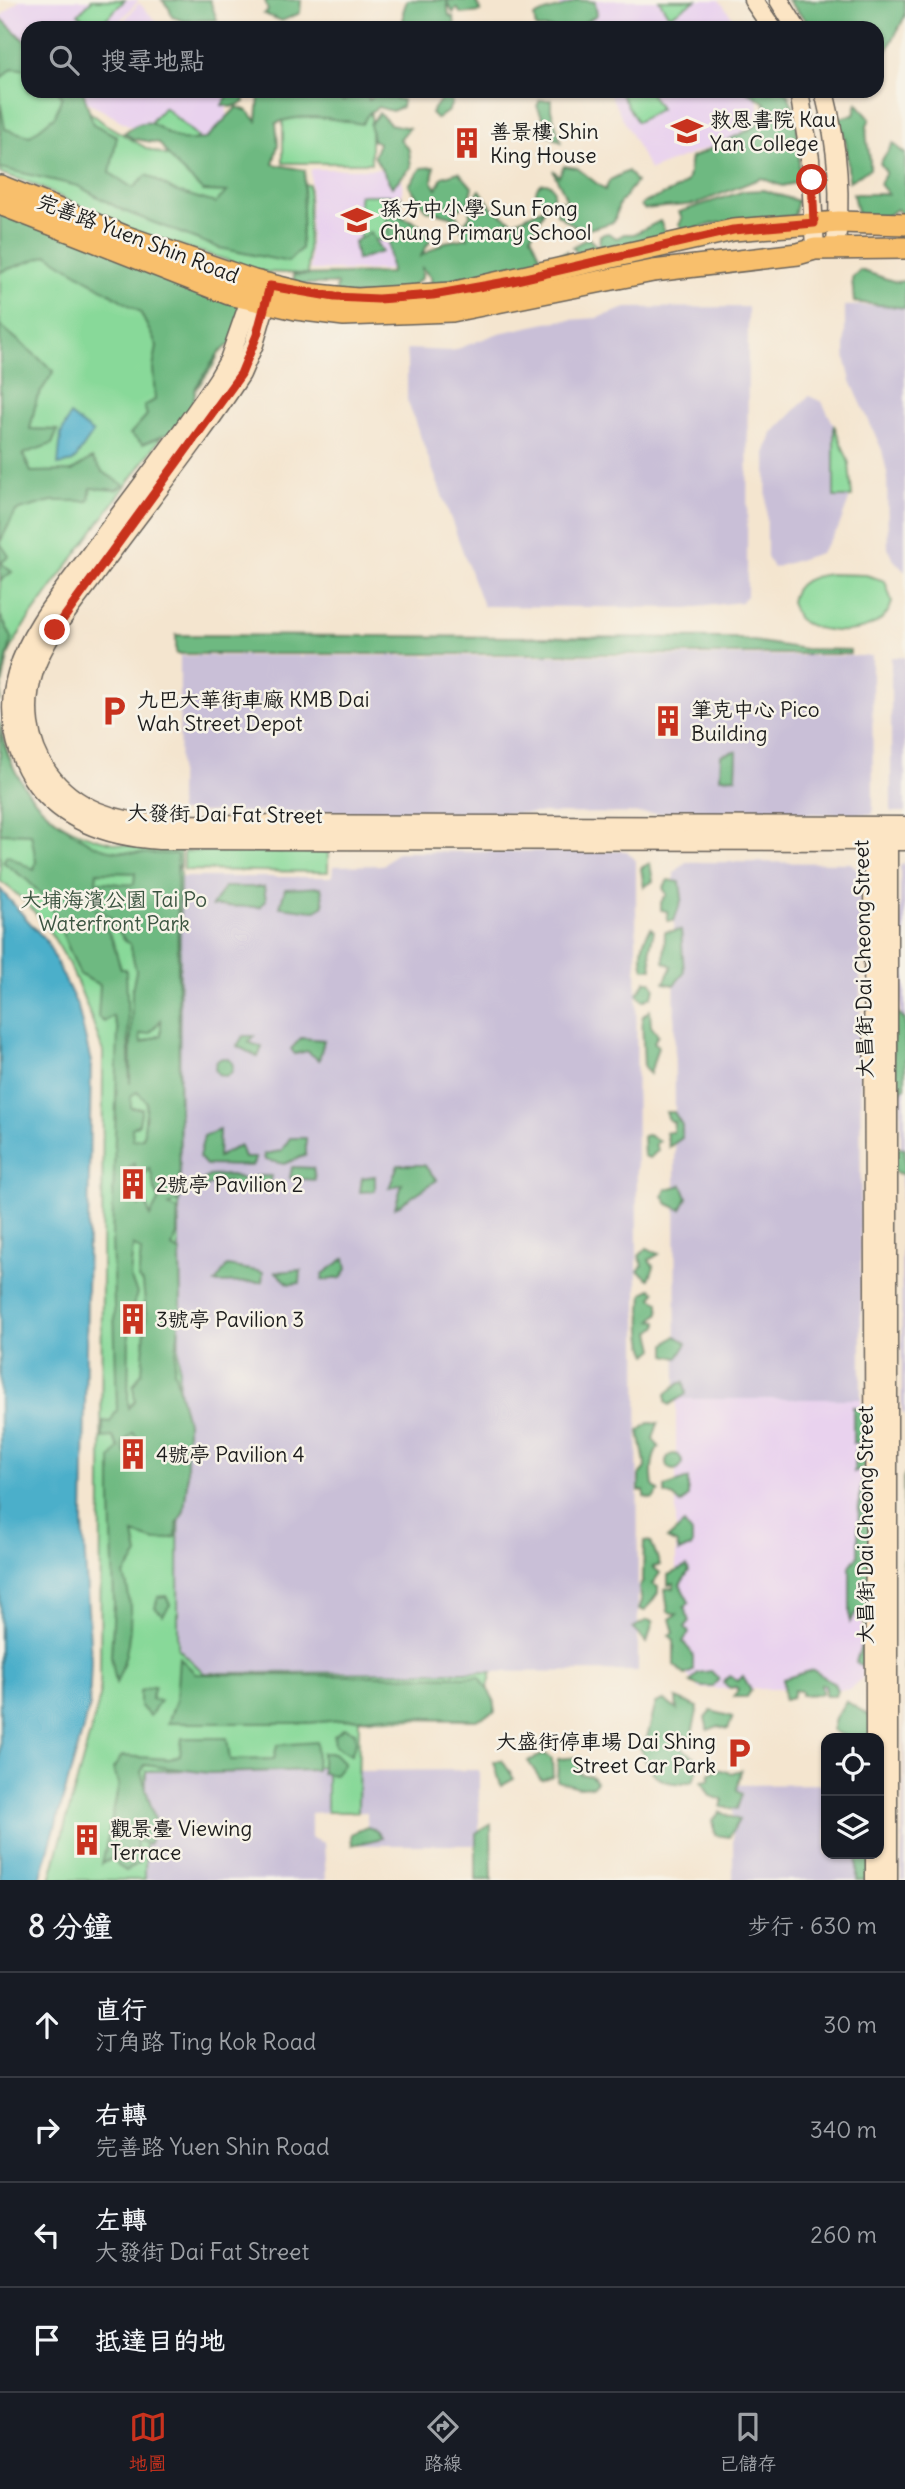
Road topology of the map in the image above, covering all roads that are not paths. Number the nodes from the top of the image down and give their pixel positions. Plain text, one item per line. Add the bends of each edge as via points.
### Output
1 (753, 0) edge
2 (779, 0) edge
3 (767, 21) edge
4 (792, 21) edge
5 (800, 98) edge
6 (826, 98) edge
7 (0, 186) edge
8 (0, 204) edge
9 (839, 222) junction
10 (814, 223) junction
11 (905, 223) edge
12 (905, 248) edge
13 (825, 249) junction
14 (262, 297) junction
15 (905, 826) edge
16 (887, 837) edge
17 (875, 1733) edge
18 (875, 1859) edge
19 (875, 1880) edge
20 (888, 1880) edge

1 - 3 street
2 - 4 street
5 - 10 street
6 - 9 street via 836,139
7 - 14 main road, 完善路 Yuen Shin Road
8 - 14 main road, 完善路 Yuen Shin Road via 166,272
9 - 10 main road, 完善路 Yuen Shin Road
9 - 11 main road, 完善路 Yuen Shin Road
9 - 13 street
10 - 13 street
10 - 14 main road, 完善路 Yuen Shin Road via 733,230 433,295
12 - 13 main road, 完善路 Yuen Shin Road
13 - 14 main road, 完善路 Yuen Shin Road via 653,271 452,311 344,315
14 - 16 street, 大發街 Dai Fat Street via 241,374 39,657 29,694 30,729 44,767 65,792 111,817 160,824
15 - 16 street, 大發街 Dai Fat Street
16 - 17 street, 大昌街 Dai Cheong Street
16 - 20 street, 大昌街 Dai Cheong Street
18 - 19 street

